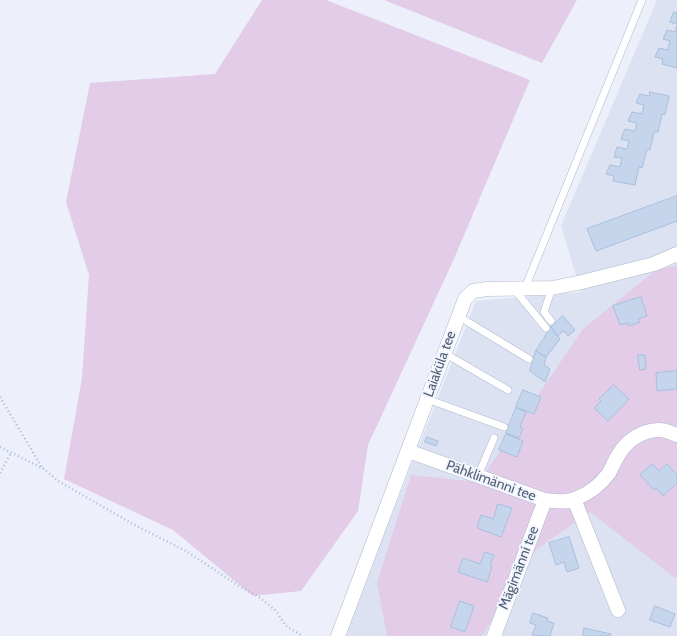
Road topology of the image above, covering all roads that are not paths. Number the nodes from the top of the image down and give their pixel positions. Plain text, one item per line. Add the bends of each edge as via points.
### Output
1 (642, 0) edge
2 (677, 254) edge
3 (519, 288) junction
4 (552, 288) junction
5 (458, 316) junction
6 (551, 321) dead end
7 (546, 328) dead end
8 (444, 353) junction
9 (529, 359) dead end
10 (508, 390) dead end
11 (427, 399) junction
12 (504, 427) dead end
13 (677, 435) edge
14 (494, 438) dead end
15 (408, 451) junction
16 (478, 476) junction
17 (574, 499) junction
18 (545, 500) junction
19 (618, 610) dead end
20 (338, 636) edge
21 (494, 636) edge

1 - 3 lane
2 - 4 street, Laiaküla tee via 654,264 612,276
3 - 4 street, Laiaküla tee
3 - 5 street, Laiaküla tee via 473,291 465,299
3 - 7 lane
4 - 6 lane via 544,312
5 - 8 street, Laiaküla tee
5 - 9 lane
8 - 10 lane
8 - 11 street, Laiaküla tee
11 - 12 lane
11 - 15 street, Laiaküla tee
13 - 17 street, Pähklimänni tee via 660,430 635,437 619,452 600,483
14 - 16 lane
15 - 16 street, Pähklimänni tee
15 - 20 street, Laiaküla tee
16 - 18 street, Pähklimänni tee
17 - 18 street, Pähklimänni tee
17 - 19 street
18 - 21 street, Mägimänni tee

